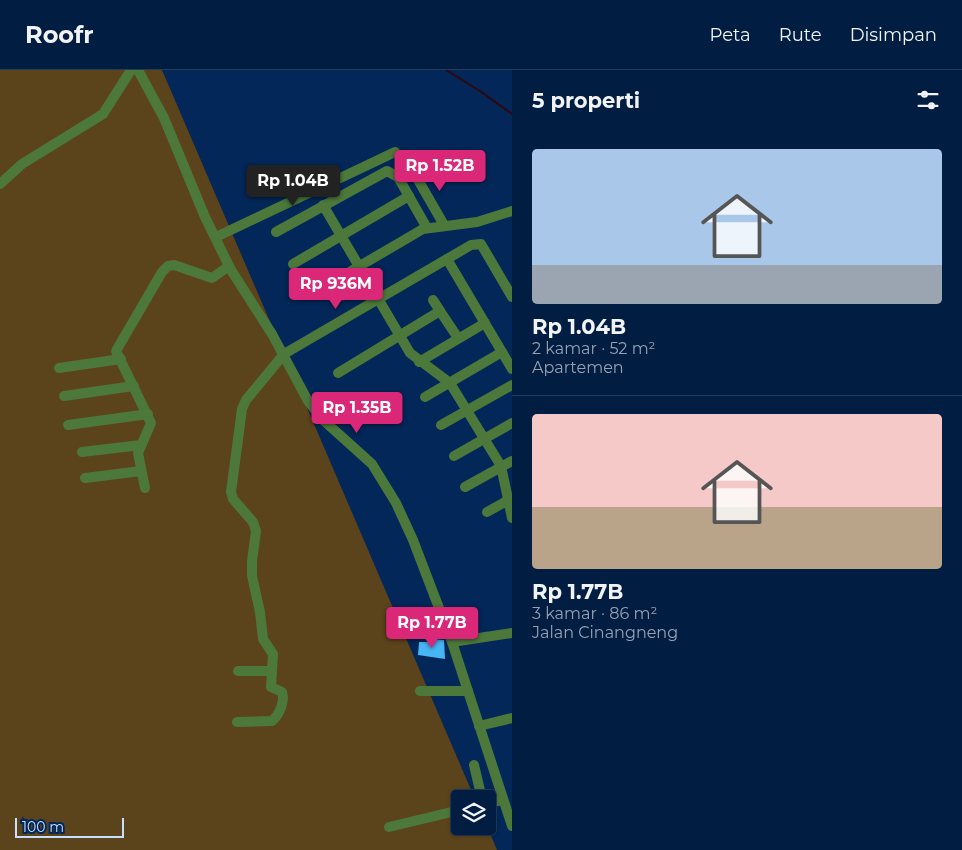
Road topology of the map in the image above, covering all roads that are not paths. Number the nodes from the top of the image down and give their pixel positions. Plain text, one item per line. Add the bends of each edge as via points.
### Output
1 (131, 70) edge
2 (138, 70) edge
3 (395, 152) dead end
4 (414, 171) dead end
5 (0, 184) edge
6 (408, 196) junction
7 (323, 205) junction
8 (512, 211) edge
9 (444, 225) junction
10 (427, 228) junction
11 (276, 232) dead end
12 (340, 235) junction
13 (216, 237) junction
14 (447, 259) junction
15 (292, 264) dead end
16 (359, 265) junction
17 (230, 266) junction
18 (317, 291) dead end
19 (512, 297) edge
20 (379, 300) junction
21 (433, 300) dead end
22 (440, 311) junction
23 (485, 323) junction
24 (399, 335) junction
25 (458, 338) junction
26 (502, 352) junction
27 (284, 354) junction
28 (121, 359) junction
29 (419, 362) junction
30 (59, 368) dead end
31 (512, 369) edge
32 (338, 373) dead end
33 (450, 382) junction
34 (512, 385) edge
35 (134, 386) junction
36 (64, 396) dead end
37 (425, 397) dead end
38 (467, 411) junction
39 (148, 414) junction
40 (512, 423) edge
41 (68, 425) dead end
42 (441, 425) dead end
43 (483, 439) junction
44 (141, 445) junction
45 (82, 452) dead end
46 (454, 456) dead end
47 (512, 461) edge
48 (501, 466) junction
49 (141, 471) junction
50 (85, 478) dead end
51 (465, 487) dead end
52 (145, 488) dead end
53 (510, 499) edge
54 (487, 512) dead end
55 (512, 518) edge
56 (512, 633) edge
57 (452, 642) junction
58 (272, 671) junction
59 (238, 672) dead end
60 (468, 690) junction
61 (420, 691) dead end
62 (512, 718) edge
63 (237, 722) dead end
64 (479, 726) junction
65 (474, 765) dead end
66 (480, 790) edge
67 (506, 803) edge
68 (451, 812) edge
69 (512, 826) edge
70 (389, 827) dead end

1 - 5 street via 100,117 22,164
2 - 13 street via 164,118
3 - 13 street
4 - 9 street
6 - 7 street via 398,177 387,171
6 - 10 street
6 - 12 street
7 - 11 street
7 - 12 street
8 - 9 street via 477,222
9 - 10 street
10 - 16 street
12 - 15 street
12 - 16 street
13 - 17 street
14 - 19 street via 471,245 482,244
14 - 20 street
14 - 23 street
16 - 18 street
16 - 20 street
17 - 27 street
17 - 28 street via 212,278 174,265 168,266 119,344 116,350
20 - 24 street
20 - 27 street
21 - 22 street
22 - 24 street
22 - 25 street
23 - 25 street
23 - 26 street
24 - 29 street
24 - 32 street
25 - 29 street
26 - 31 street
26 - 33 street
27 - 57 street via 315,411 381,476 413,540
27 - 58 street via 244,404 231,492 256,531 252,576 263,639 273,654
28 - 30 street
28 - 35 street
29 - 33 street
33 - 37 street
33 - 38 street
34 - 38 street
35 - 36 street
35 - 39 street
38 - 42 street
38 - 43 street
39 - 41 street
39 - 44 street via 150,423
40 - 43 street
43 - 46 street
43 - 48 street
44 - 45 street
44 - 49 street via 138,453
47 - 48 street
48 - 51 street
48 - 53 street
49 - 50 street
49 - 52 street
53 - 54 street
53 - 55 street
56 - 57 street
57 - 60 street
58 - 59 street
58 - 63 street via 271,687 283,695 276,717 266,723
60 - 61 street
60 - 64 street
62 - 64 street
64 - 67 street
65 - 66 street
67 - 69 street
68 - 70 street

